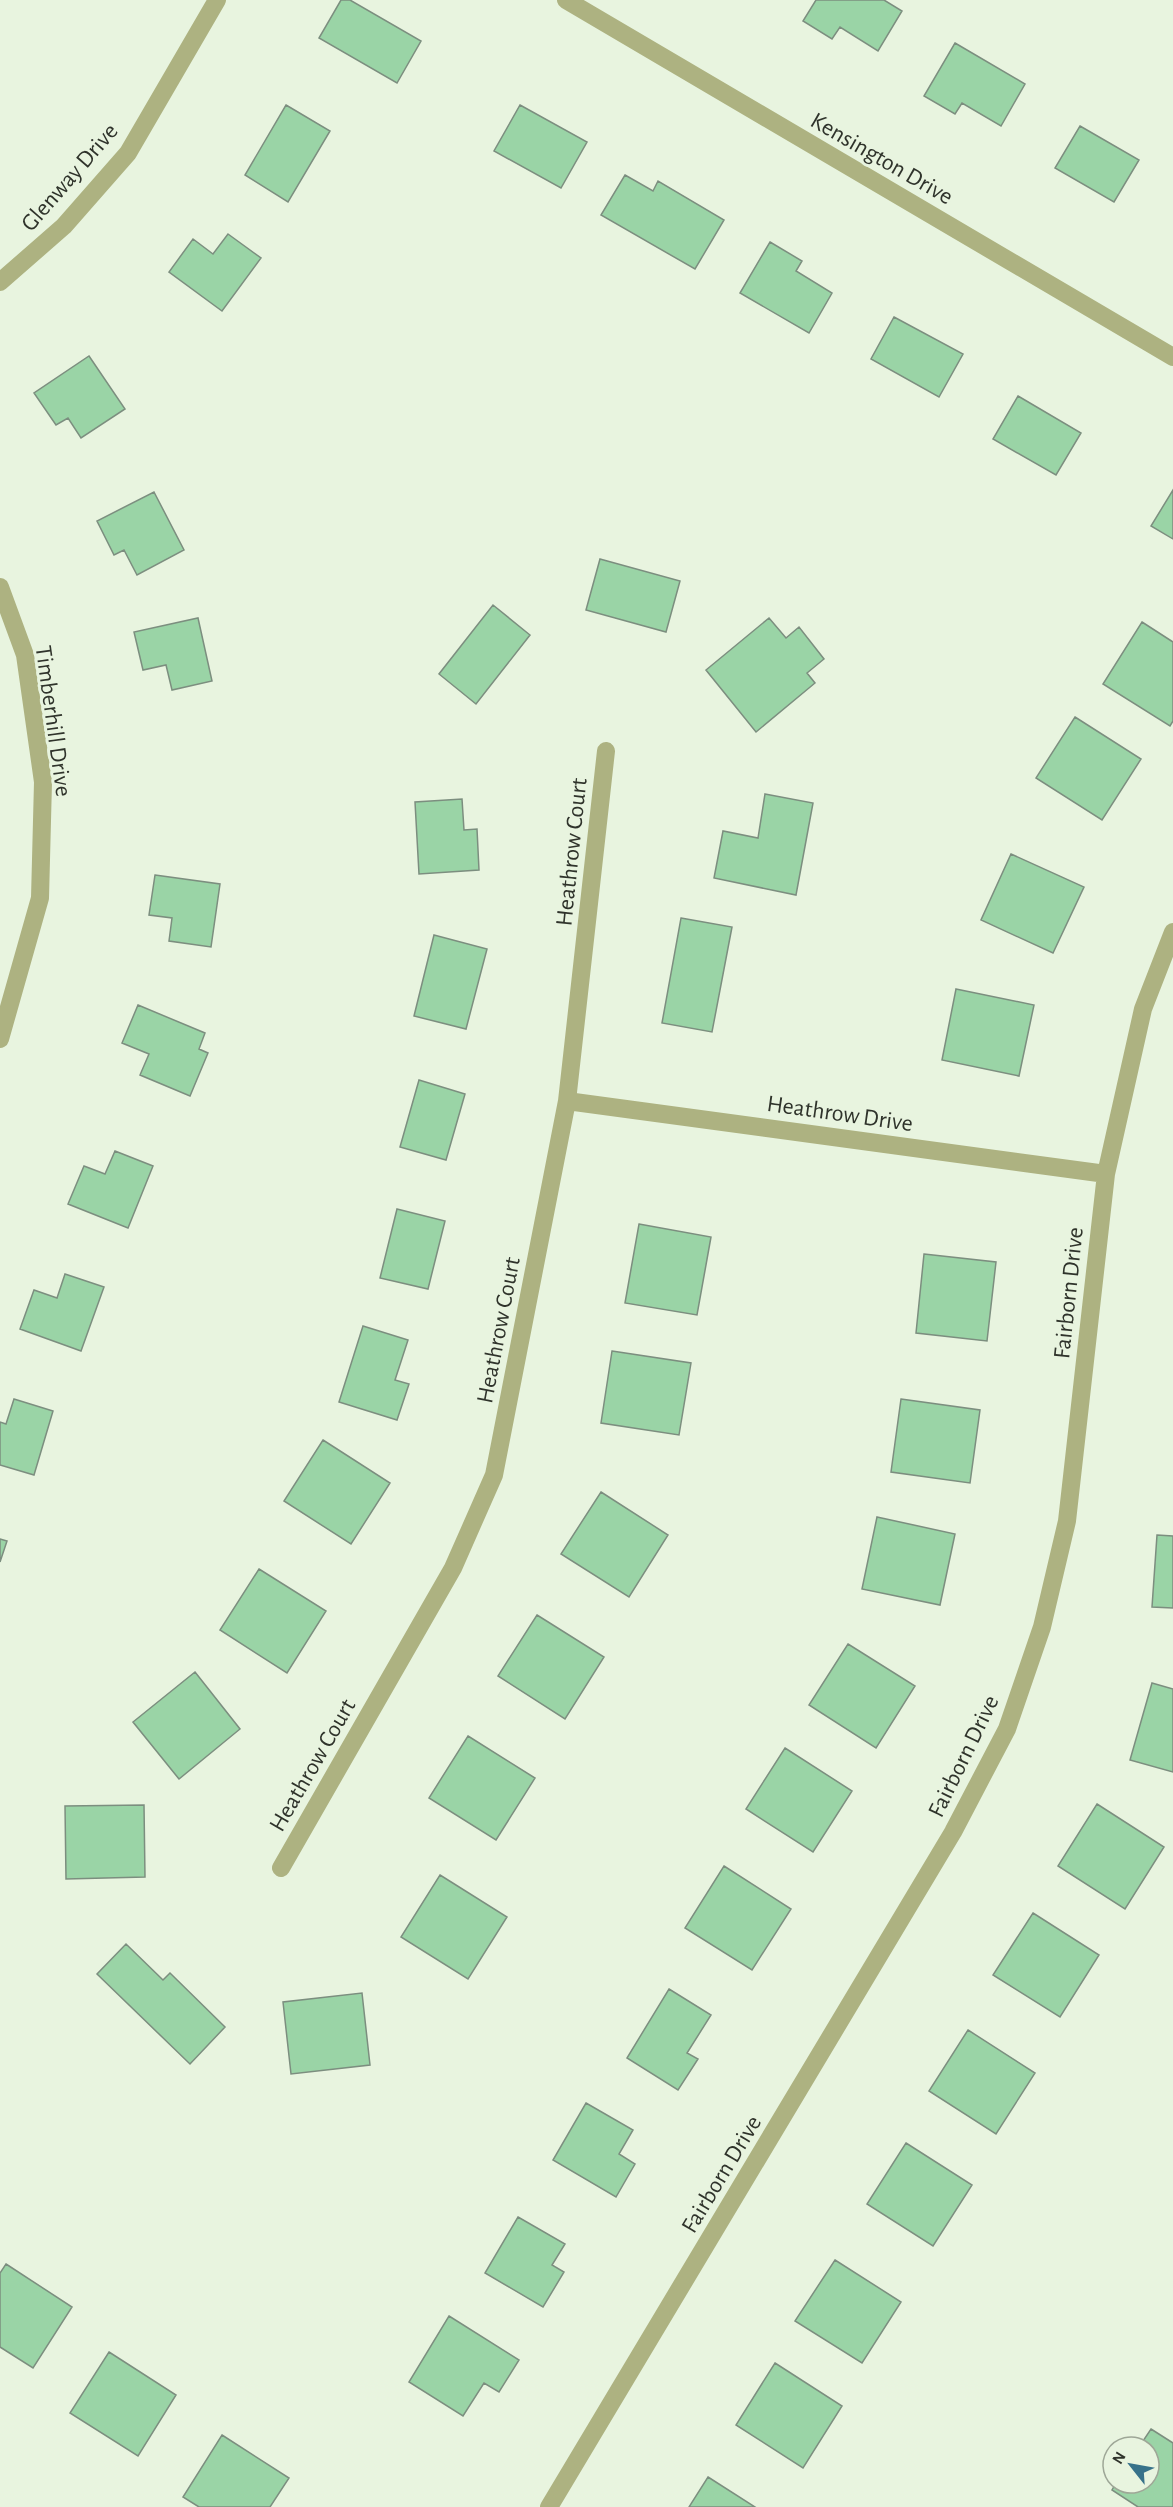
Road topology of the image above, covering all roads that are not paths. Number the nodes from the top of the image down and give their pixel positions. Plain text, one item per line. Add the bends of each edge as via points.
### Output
1 (216, 0) edge
2 (566, 0) edge
3 (0, 282) edge
4 (1173, 357) edge
5 (0, 587) edge
6 (606, 751) dead end
7 (1173, 932) edge
8 (0, 1039) edge
9 (567, 1101) junction
10 (1106, 1174) junction
11 (281, 1868) dead end
12 (549, 2507) edge

1 - 3 street, Glenway Drive via 128,153 64,226
2 - 4 street, Kensington Drive
5 - 8 street, Timberhill Drive via 25,655 44,782 40,898
6 - 9 street, Heathrow Court
7 - 10 street, Fairborn Drive via 1143,1009
9 - 10 street, Heathrow Drive
9 - 11 street, Heathrow Court via 494,1475 453,1568
10 - 12 street, Fairborn Drive via 1067,1521 1042,1627 1007,1729 953,1832

